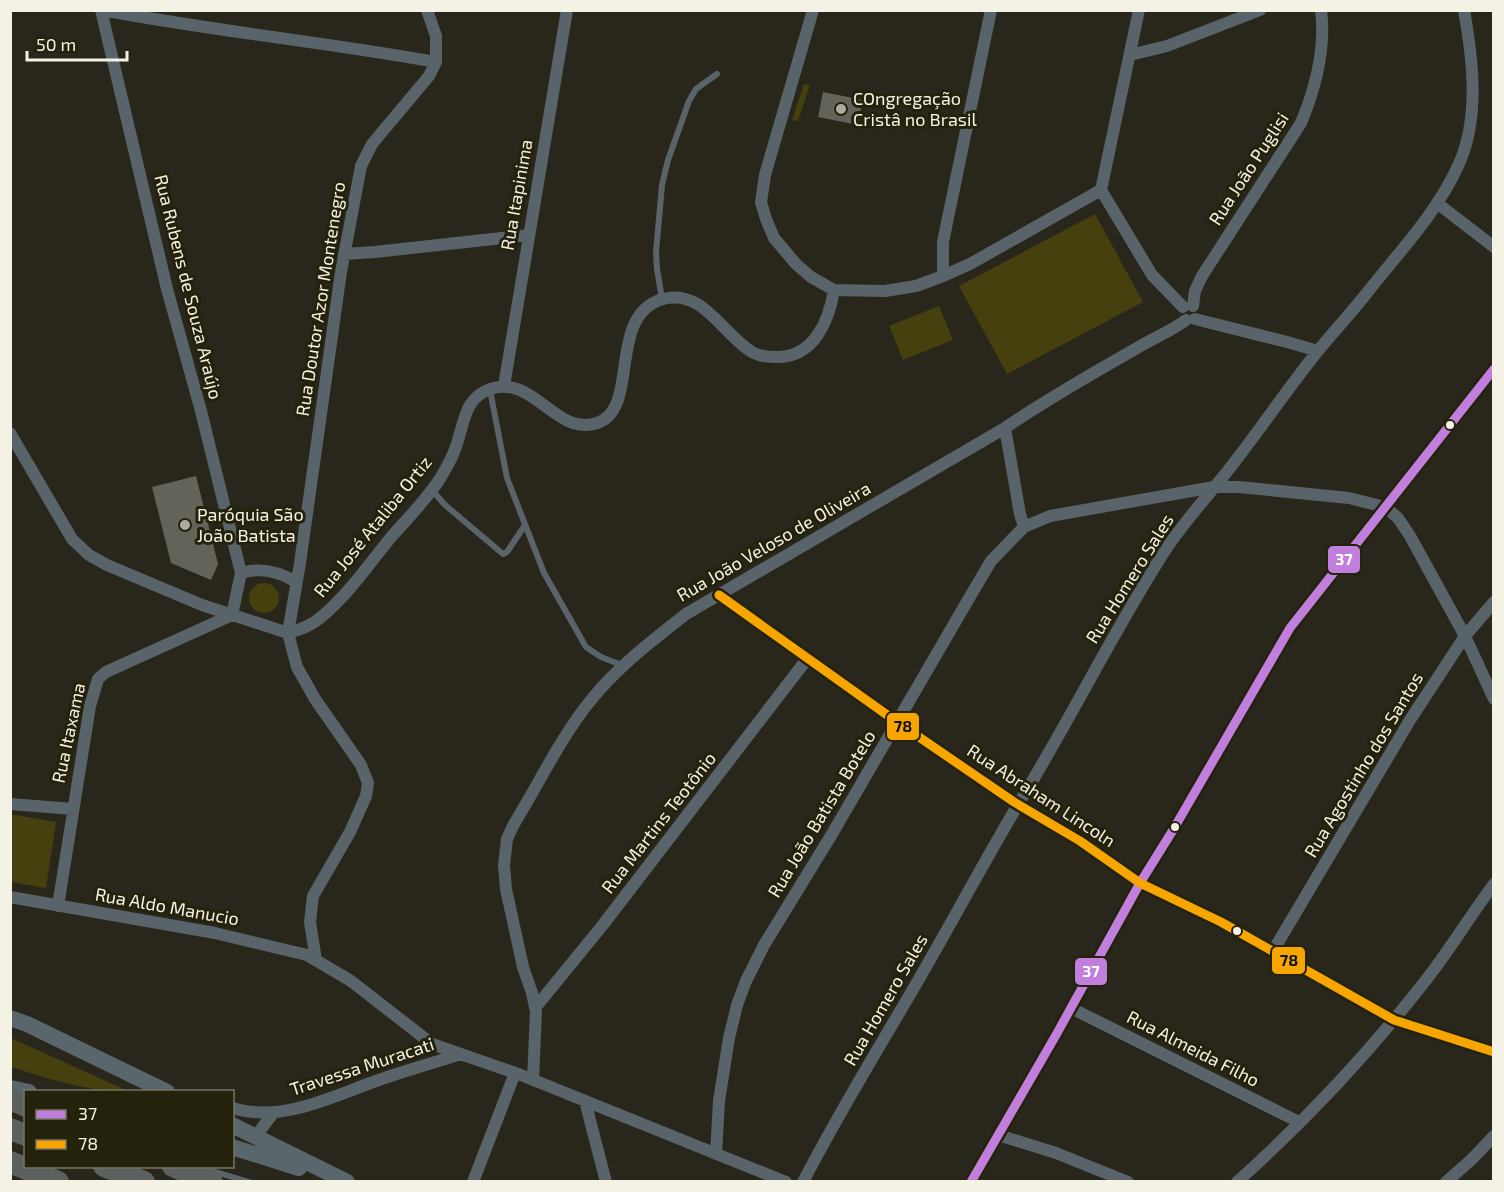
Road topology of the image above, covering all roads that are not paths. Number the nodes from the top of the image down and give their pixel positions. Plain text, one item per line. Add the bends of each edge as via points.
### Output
1 (101, 10) edge
2 (427, 10) edge
3 (567, 10) edge
4 (813, 10) edge
5 (991, 10) edge
6 (1139, 10) edge
7 (1260, 10) edge
8 (1321, 10) edge
9 (1464, 10) edge
10 (1130, 55) junction
11 (436, 62) junction
12 (717, 74) dead end
13 (1101, 190) junction
14 (1437, 203) junction
15 (529, 235) junction
16 (1494, 247) edge
17 (344, 254) junction
18 (943, 276) junction
19 (834, 290) junction
20 (662, 300) junction
21 (1188, 306) junction
22 (1190, 319) junction
23 (1318, 351) junction
24 (1494, 369) edge
25 (504, 386) junction
26 (490, 390) junction
27 (1005, 428) junction
28 (10, 433) edge
29 (1214, 487) junction
30 (431, 490) junction
31 (1385, 507) junction
32 (525, 525) junction
33 (1024, 527) junction
34 (241, 573) junction
35 (296, 582) junction
36 (719, 595) junction
37 (1494, 602) edge
38 (232, 615) junction
39 (288, 633) junction
40 (1465, 636) junction
41 (807, 659) junction
42 (625, 666) junction
43 (1494, 699) edge
44 (897, 722) junction
45 (10, 804) edge
46 (1018, 804) junction
47 (73, 809) junction
48 (1140, 883) junction
49 (1494, 884) edge
50 (10, 897) edge
51 (58, 906) junction
52 (1273, 951) junction
53 (316, 960) junction
54 (535, 1008) junction
55 (1071, 1008) junction
56 (10, 1018) edge
57 (1394, 1020) junction
58 (1494, 1052) edge
59 (461, 1054) junction
60 (515, 1073) junction
61 (532, 1080) junction
62 (163, 1090) edge
63 (585, 1101) junction
64 (234, 1109) edge
65 (274, 1113) junction
66 (1299, 1122) junction
67 (234, 1126) edge
68 (998, 1134) junction
69 (1494, 1136) edge
70 (255, 1137) junction
71 (234, 1149) edge
72 (716, 1154) junction
73 (10, 1162) edge
74 (24, 1168) edge
75 (24, 1168) edge
76 (107, 1168) edge
77 (178, 1168) edge
78 (327, 1172) junction
79 (209, 1175) edge
80 (58, 1182) edge
81 (144, 1182) edge
82 (249, 1182) edge
83 (347, 1182) edge
84 (473, 1182) edge
85 (606, 1182) edge
86 (786, 1182) edge
87 (802, 1182) edge
88 (970, 1182) edge
89 (1128, 1182) edge
90 (1238, 1182) edge
91 (1446, 1182) edge

1 - 11 street
1 - 34 street, Rua Rubens de Souza Araújo via 167,289
2 - 11 street via 436,36
3 - 15 street, Rua Itapinima
4 - 19 street via 765,175 761,202 774,238 796,264
5 - 18 street via 942,247
6 - 10 street
7 - 10 street via 1167,46
8 - 21 street, Rua João Puglisi via 1318,68 1301,123 1202,276
9 - 14 street, Rua Homero Sales via 1472,112 1459,165
10 - 13 street
11 - 17 street, Rua Doutor Azor Montenegro via 429,76 372,144 361,166
12 - 20 lane via 696,89 689,101 662,185 656,252
13 - 18 street
13 - 21 street via 1152,275
14 - 16 street
14 - 23 street, Rua Homero Sales
15 - 17 street
15 - 25 street, Rua Itapinima
17 - 35 street, Rua Doutor Azor Montenegro
18 - 19 street via 885,291
19 - 20 street via 822,329 806,349 786,357 753,353 694,302 676,297
20 - 25 street via 648,306 636,319 617,403 610,416 596,424 579,425 563,419 534,397
21 - 22 street via 1181,314
22 - 23 street
22 - 27 street, Rua João Veloso de Oliveira
23 - 29 street, Rua Homero Sales
24 - 31 street
25 - 26 street, Rua José Ataliba Ortiz
26 - 30 street, Rua José Ataliba Ortiz via 476,396 468,407 453,455
26 - 32 lane via 507,478
27 - 33 street
27 - 36 street, Rua João Veloso de Oliveira
28 - 38 street via 82,550 133,577
29 - 31 street, Rua João Batista Botelo via 1349,498
29 - 33 street, Rua João Batista Botelo via 1050,516
29 - 46 street, Rua Homero Sales via 1167,549
30 - 32 lane via 501,553 505,554
30 - 39 street, Rua José Ataliba Ortiz via 340,599 318,620
31 - 40 street via 1410,536
31 - 48 street via 1290,628
32 - 42 lane via 544,573 586,647
33 - 44 street, Rua João Batista Botelo via 991,561
34 - 35 street via 264,570
34 - 38 street
35 - 39 street, Rua Doutor Azor Montenegro
36 - 41 street, Rua Abraham Lincoln
36 - 42 street, Rua João Veloso de Oliveira via 686,614
37 - 40 street, Rua Agostinho dos Santos
38 - 39 street
38 - 47 street, Rua Itaxama via 141,654 101,676 90,706
39 - 53 street via 297,667 361,765 368,783 350,832 313,896 310,922
40 - 43 street
40 - 52 street, Rua Agostinho dos Santos via 1410,720
41 - 44 street, Rua Abraham Lincoln
41 - 54 street, Rua Martins Teotônio
42 - 54 street, Rua João Veloso de Oliveira via 591,699 507,839 506,889
44 - 46 street, Rua Abraham Lincoln
44 - 72 street, Rua João Batista Botelo via 746,981 729,1038
45 - 47 street
46 - 48 street, Rua Abraham Lincoln
46 - 87 street, Rua Homero Sales
47 - 51 street, Rua Itaxama
48 - 52 street, Rua Abraham Lincoln
48 - 55 street
49 - 57 street
50 - 51 street, Rua Aldo Manucio
51 - 53 street, Rua Aldo Manucio via 215,933
52 - 57 street, Rua Abraham Lincoln
53 - 59 street via 351,981 424,1039
54 - 61 street, Rua João Veloso de Oliveira
55 - 66 street, Rua Almeida Filho
55 - 68 street
56 - 62 main road
57 - 58 street, Rua Abraham Lincoln
57 - 66 street
59 - 60 street
59 - 65 street, Travessa Muracati via 315,1104
60 - 61 street
60 - 84 street
61 - 63 street
63 - 72 street
63 - 85 street
64 - 65 street, Travessa Muracati
65 - 70 street, Travessa Muracati
66 - 90 street
67 - 70 main road
68 - 88 street
68 - 89 street
69 - 91 street
70 - 78 main road
71 - 78 main road
72 - 86 street
73 - 74 highway
75 - 80 highway
76 - 81 highway
77 - 79 highway
78 - 83 main road
79 - 82 lane

